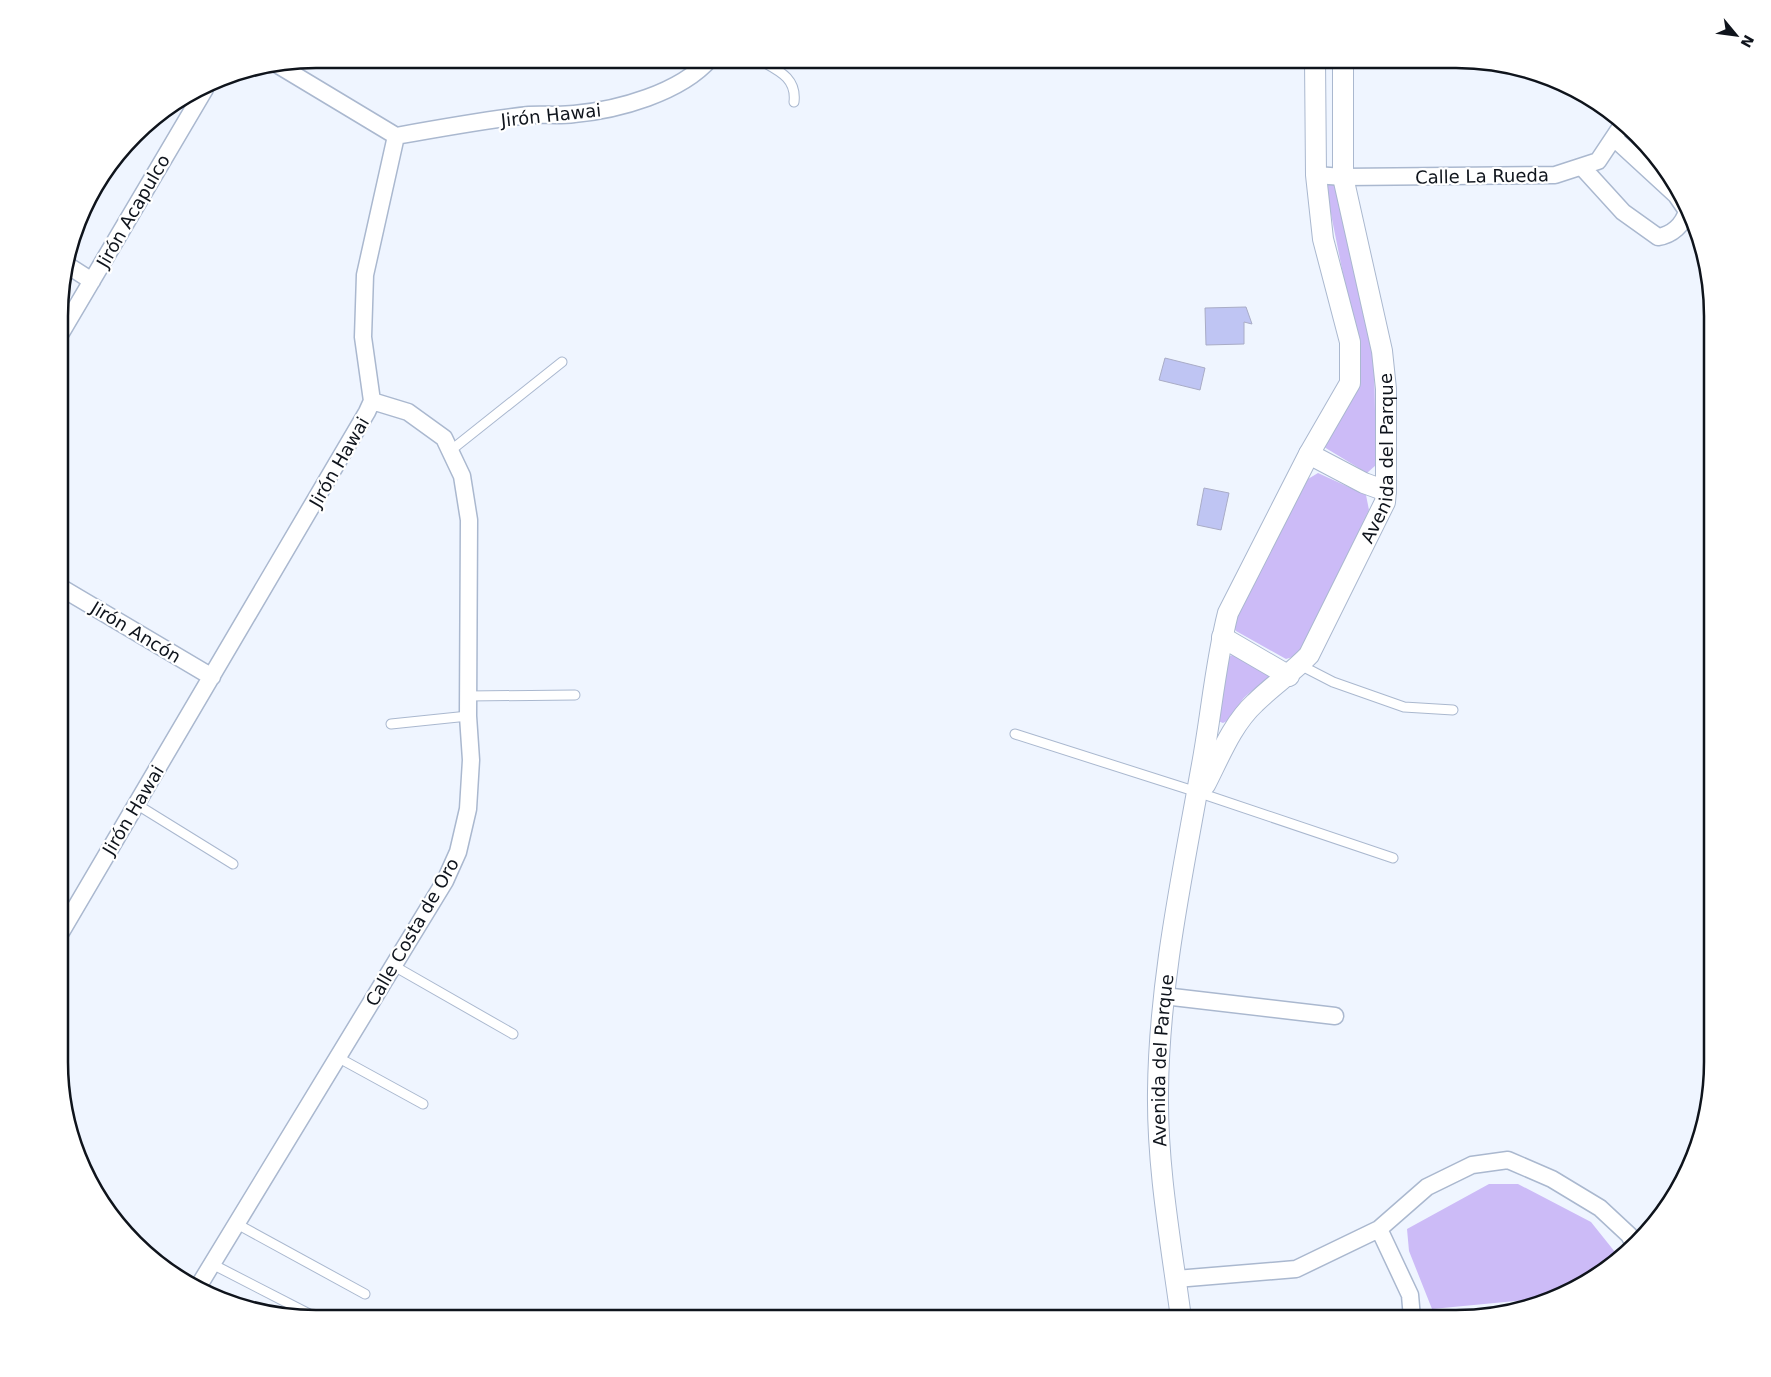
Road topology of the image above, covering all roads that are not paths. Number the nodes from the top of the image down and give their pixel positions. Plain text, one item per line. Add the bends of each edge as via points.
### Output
1 (699, 68) edge
2 (772, 68) edge
3 (1315, 68) edge
4 (1344, 68) edge
5 (286, 70) edge
6 (201, 96) edge
7 (794, 102) dead end
8 (1619, 129) edge
9 (396, 136) junction
10 (1614, 138) junction
11 (1582, 167) junction
12 (1316, 174) junction
13 (1343, 177) junction
14 (1666, 185) edge
15 (1684, 219) edge
16 (72, 268) edge
17 (92, 281) junction
18 (68, 321) edge
19 (562, 362) dead end
20 (372, 401) junction
21 (450, 451) junction
22 (1309, 454) junction
23 (1386, 492) junction
24 (68, 592) edge
25 (1222, 637) junction
26 (1294, 670) junction
27 (212, 677) junction
28 (575, 695) dead end
29 (468, 696) junction
30 (1453, 710) dead end
31 (468, 716) junction
32 (391, 724) dead end
33 (1015, 734) dead end
34 (1197, 797) junction
35 (136, 804) junction
36 (1394, 858) dead end
37 (233, 864) dead end
38 (68, 920) edge
39 (394, 966) junction
40 (1164, 996) junction
41 (1335, 1016) dead end
42 (513, 1034) dead end
43 (339, 1058) junction
44 (424, 1104) dead end
45 (237, 1224) junction
46 (1379, 1229) junction
47 (1630, 1238) edge
48 (212, 1264) junction
49 (1176, 1280) junction
50 (201, 1281) edge
51 (365, 1294) dead end
52 (299, 1309) edge
53 (1180, 1310) edge
54 (1411, 1310) edge

1 - 9 street, Jirón Hawai via 679,84 609,109 530,115
2 - 7 lane via 790,80
3 - 12 street, Avenida del Parque
4 - 13 street, Avenida del Parque
5 - 9 street
6 - 17 street, Jirón Acapulco
8 - 10 street, Calle La Rueda
9 - 20 street, Jirón Hawai via 365,275 362,337
10 - 11 street, Calle La Rueda via 1598,161
10 - 14 street
11 - 13 street, Calle La Rueda via 1555,176
11 - 15 street via 1623,212 1658,237 1668,235
12 - 13 street, Calle La Rueda
12 - 22 street, Avenida del Parque via 1323,239 1350,342 1350,382
13 - 23 street, Avenida del Parque via 1382,351 1386,389
16 - 17 street
17 - 18 street, Jirón Acapulco
19 - 21 lane
20 - 21 street, Calle Costa de Oro via 408,412 444,438
20 - 27 street, Jirón Hawai
21 - 29 street, Calle Costa de Oro via 462,476 470,520
22 - 23 street
22 - 25 street, Avenida del Parque via 1228,613
23 - 26 street, Avenida del Parque via 1377,519 1309,655
24 - 27 street, Jirón Ancón
25 - 26 street
25 - 34 street, Avenida del Parque
26 - 30 lane via 1404,707
26 - 34 street, Avenida del Parque via 1253,704 1230,737
27 - 35 street, Jirón Hawai
28 - 29 lane
29 - 31 street, Calle Costa de Oro
31 - 32 lane
31 - 39 street, Calle Costa de Oro via 470,786 462,840 445,881
33 - 34 lane
34 - 36 lane
34 - 40 street, Avenida del Parque via 1177,894
35 - 37 lane
35 - 38 street, Jirón Hawai
39 - 42 lane
39 - 43 street, Calle Costa de Oro
40 - 41 street
40 - 49 street, Avenida del Parque via 1158,1093 1164,1201
43 - 44 lane
43 - 45 street, Calle Costa de Oro
45 - 48 street, Calle Costa de Oro
45 - 51 lane
46 - 47 street via 1427,1186 1472,1165 1508,1160 1552,1179 1600,1208
46 - 49 street via 1296,1269
46 - 54 street via 1410,1295
48 - 50 street, Calle Costa de Oro
48 - 52 lane
49 - 53 street, Avenida del Parque

